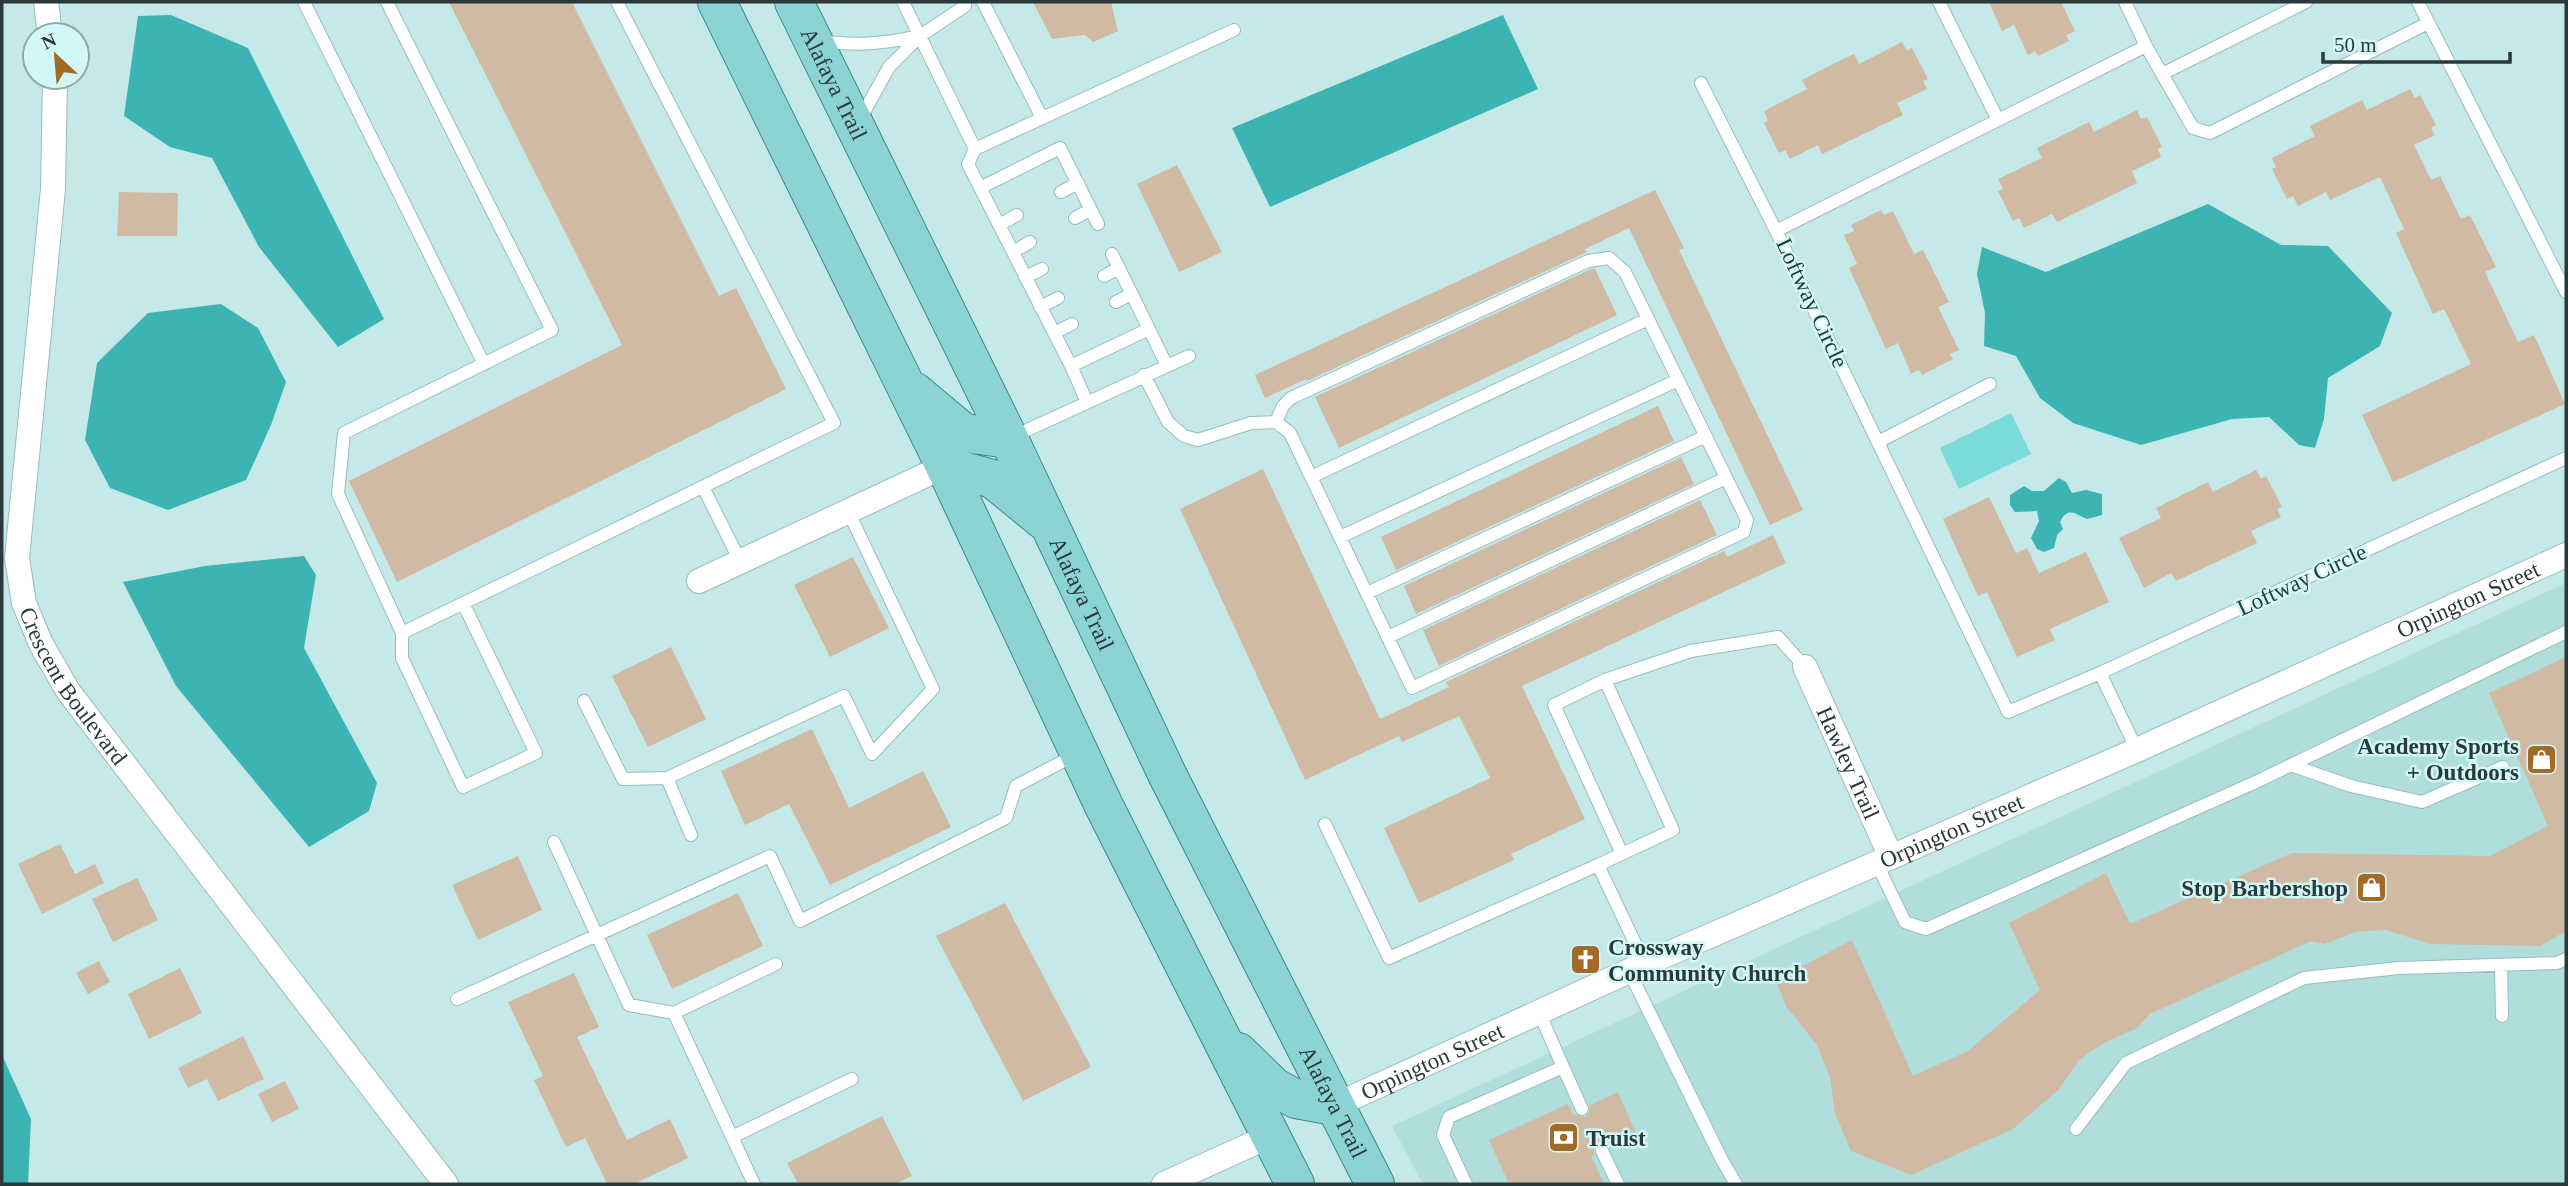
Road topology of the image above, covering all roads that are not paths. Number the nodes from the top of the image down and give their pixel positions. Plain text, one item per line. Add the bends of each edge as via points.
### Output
1 (47, 2) edge
2 (304, 2) edge
3 (387, 2) edge
4 (617, 2) edge
5 (717, 2) edge
6 (794, 2) edge
7 (903, 2) edge
8 (965, 2) edge
9 (983, 2) edge
10 (1939, 2) edge
11 (2125, 2) edge
12 (2306, 2) edge
13 (2418, 2) edge
14 (49, 21) edge
15 (2428, 23) junction
16 (1234, 30) dead end
17 (920, 36) junction
18 (815, 40) junction
19 (2146, 46) junction
20 (2162, 74) junction
21 (1701, 83) dead end
22 (55, 91) edge
23 (1042, 118) junction
24 (1998, 120) junction
25 (857, 126) junction
26 (975, 149) junction
27 (1078, 183) junction
28 (980, 188) junction
29 (1061, 192) dead end
30 (1090, 210) junction
31 (1017, 215) dead end
32 (1075, 218) dead end
33 (1098, 224) dead end
34 (999, 225) junction
35 (1776, 231) junction
36 (1030, 242) dead end
37 (1013, 252) junction
38 (1112, 254) dead end
39 (1119, 268) junction
40 (1042, 269) dead end
41 (1104, 276) dead end
42 (1025, 277) junction
43 (2566, 292) edge
44 (1131, 294) junction
45 (1058, 298) dead end
46 (1116, 302) dead end
47 (1040, 307) junction
48 (1648, 319) junction
49 (1072, 324) dead end
50 (1149, 328) junction
51 (1054, 333) junction
52 (1189, 356) dead end
53 (484, 364) junction
54 (1071, 366) junction
55 (1167, 366) junction
56 (1144, 375) junction
57 (1678, 380) junction
58 (903, 382) junction
59 (1990, 384) dead end
60 (1087, 402) junction
61 (1276, 422) junction
62 (1706, 436) junction
63 (1009, 439) junction
64 (1878, 442) junction
65 (2566, 458) edge
66 (945, 466) junction
67 (1311, 477) junction
68 (1726, 478) junction
69 (703, 487) junction
70 (848, 511) junction
71 (1050, 526) junction
72 (1340, 537) junction
73 (2566, 555) edge
74 (740, 561) junction
75 (699, 581) dead end
76 (1367, 593) junction
77 (463, 603) junction
78 (2566, 632) edge
79 (402, 633) junction
80 (1388, 637) junction
81 (1805, 667) joint
82 (2100, 673) junction
83 (1605, 680) junction
84 (584, 701) dead end
85 (2137, 750) junction
86 (1079, 753) junction
87 (2291, 765) junction
88 (2503, 767) dead end
89 (667, 778) junction
90 (1325, 824) dead end
91 (691, 835) dead end
92 (554, 842) dead end
93 (1622, 854) junction
94 (1884, 860) junction
95 (1598, 864) junction
96 (597, 935) junction
97 (2566, 959) edge
98 (776, 964) dead end
99 (2501, 965) junction
100 (1637, 968) junction
101 (457, 999) dead end
102 (1539, 1012) junction
103 (674, 1013) junction
104 (2502, 1016) dead end
105 (1216, 1031) junction
106 (1563, 1067) junction
107 (852, 1079) dead end
108 (1334, 1106) junction
109 (1582, 1109) dead end
110 (2076, 1129) dead end
111 (1270, 1136) junction
112 (732, 1137) junction
113 (1602, 1151) dead end
114 (1730, 1182) edge
115 (446, 1184) edge
116 (754, 1184) edge
117 (1164, 1184) edge
118 (1295, 1184) edge
119 (1375, 1184) edge
120 (1466, 1184) edge
121 (1618, 1184) edge

1 - 14 street
2 - 53 lane
3 - 53 lane via 552,330
4 - 69 lane via 834,423
5 - 58 main road
6 - 18 main road, Alafaya Trail
7 - 17 lane
8 - 17 lane
9 - 23 lane
10 - 24 lane
11 - 19 lane
12 - 20 lane
13 - 15 lane
15 - 20 lane via 2210,132 2193,128
15 - 43 lane
16 - 23 lane
17 - 18 lane via 852,46
17 - 25 lane via 889,67
17 - 26 lane
18 - 25 main road, Alafaya Trail
19 - 20 lane
19 - 24 lane, Loftway Circle
21 - 35 lane
22 - 115 street, Crescent Boulevard via 53,189 17,558 24,603 68,691
23 - 26 lane
24 - 35 lane, Loftway Circle
25 - 63 main road, Alafaya Trail
26 - 28 lane via 968,164
27 - 28 lane via 1060,148
27 - 29 lane
27 - 30 lane
28 - 34 lane
30 - 32 lane
30 - 33 lane
31 - 34 lane
34 - 37 lane
35 - 64 lane, Loftway Circle
36 - 37 lane
37 - 42 lane
38 - 39 lane
39 - 41 lane
39 - 44 lane
40 - 42 lane
42 - 47 lane
44 - 46 lane
44 - 50 lane
45 - 47 lane
47 - 51 lane
48 - 57 lane
48 - 61 lane via 1625,272 1609,258 1588,261 1292,398
48 - 67 lane
49 - 51 lane
50 - 54 lane
50 - 55 lane
51 - 54 lane
52 - 55 lane
53 - 79 lane via 344,433 338,494
54 - 60 lane
55 - 56 lane
56 - 60 lane
56 - 61 lane via 1168,422 1184,436 1198,440 1251,423
57 - 62 lane
57 - 72 lane
58 - 63 main road via 964,433
58 - 66 main road
59 - 64 lane
60 - 63 lane
61 - 67 lane via 1290,433
62 - 68 lane
62 - 76 lane
63 - 71 main road, Alafaya Trail
64 - 82 lane, Loftway Circle via 2008,712
65 - 82 lane, Loftway Circle
66 - 70 street
66 - 71 main road via 993,480
66 - 86 main road
67 - 72 lane
68 - 80 lane
68 - 80 lane via 1746,520 1744,532 1412,688
69 - 74 lane
69 - 77 lane
70 - 74 street
70 - 89 lane via 933,689 872,754 844,696
71 - 108 main road, Alafaya Trail via 1167,775
72 - 76 lane
73 - 85 street, Orpington Street
74 - 75 street
76 - 80 lane
77 - 79 lane
77 - 79 lane via 536,753 463,787 402,658
78 - 87 lane
81 - 83 lane via 1778,637 1691,651
81 - 94 street, Hawley Trail
82 - 85 lane
83 - 93 lane via 1554,705
83 - 93 lane via 1673,830
84 - 89 lane via 623,779
85 - 94 street, Orpington Street
86 - 96 lane via 1016,786 1006,818 800,922 770,856
86 - 105 main road
87 - 88 lane via 2351,786 2422,802
87 - 94 lane via 1926,929 1905,922
89 - 91 lane
90 - 95 lane via 1389,958
92 - 96 lane
93 - 95 lane
94 - 100 street, Orpington Street
95 - 100 lane
96 - 101 lane
96 - 103 lane via 629,1005
97 - 99 lane
98 - 103 lane
99 - 104 lane
99 - 110 lane via 2399,968 2304,978 2126,1063
100 - 102 street, Orpington Street
100 - 114 lane
102 - 106 lane
102 - 108 street, Orpington Street
103 - 112 lane
105 - 108 main road via 1274,1087 1296,1099
105 - 111 main road
106 - 109 lane
106 - 120 lane via 1449,1116 1443,1135
107 - 112 lane
108 - 119 main road, Alafaya Trail
111 - 117 street
111 - 118 main road
112 - 116 lane
113 - 121 lane

